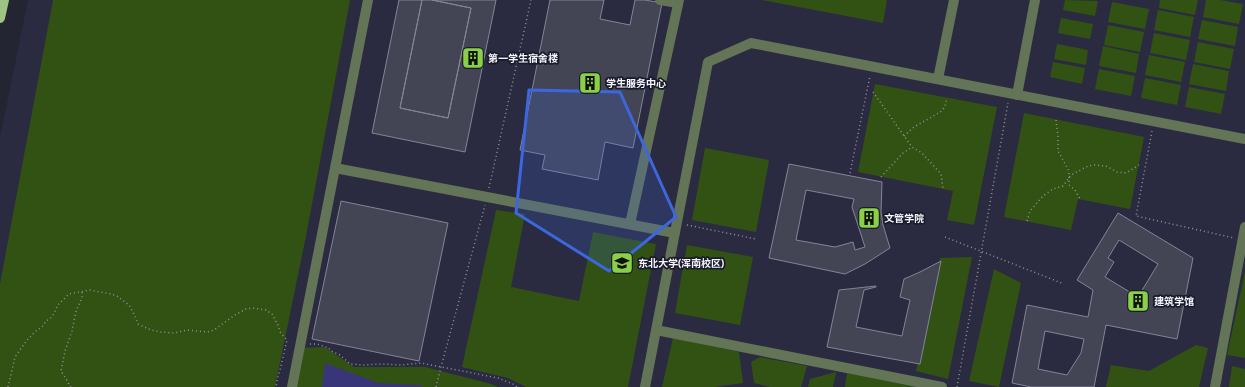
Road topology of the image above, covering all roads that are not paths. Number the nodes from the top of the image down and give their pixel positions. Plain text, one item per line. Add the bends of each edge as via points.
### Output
1 (4, 0) edge
2 (368, 0) edge
3 (660, 0) edge
4 (954, 0) edge
5 (1035, 0) edge
6 (679, 2) edge
7 (0, 18) edge
8 (938, 79) junction
9 (1014, 94) junction
10 (1245, 139) edge
11 (335, 168) junction
12 (630, 224) junction
13 (1245, 227) edge
14 (676, 228) junction
15 (656, 330) junction
16 (292, 387) edge
17 (645, 387) edge
18 (942, 387) edge
19 (1214, 387) edge

1 - 7 main road
2 - 11 lane
3 - 6 lane
4 - 8 lane
5 - 9 lane
6 - 12 lane
8 - 9 lane
8 - 14 lane via 752,43 708,62
9 - 10 lane
11 - 12 lane
11 - 16 lane
12 - 14 lane
13 - 19 lane
14 - 15 lane
15 - 17 lane
15 - 18 lane

